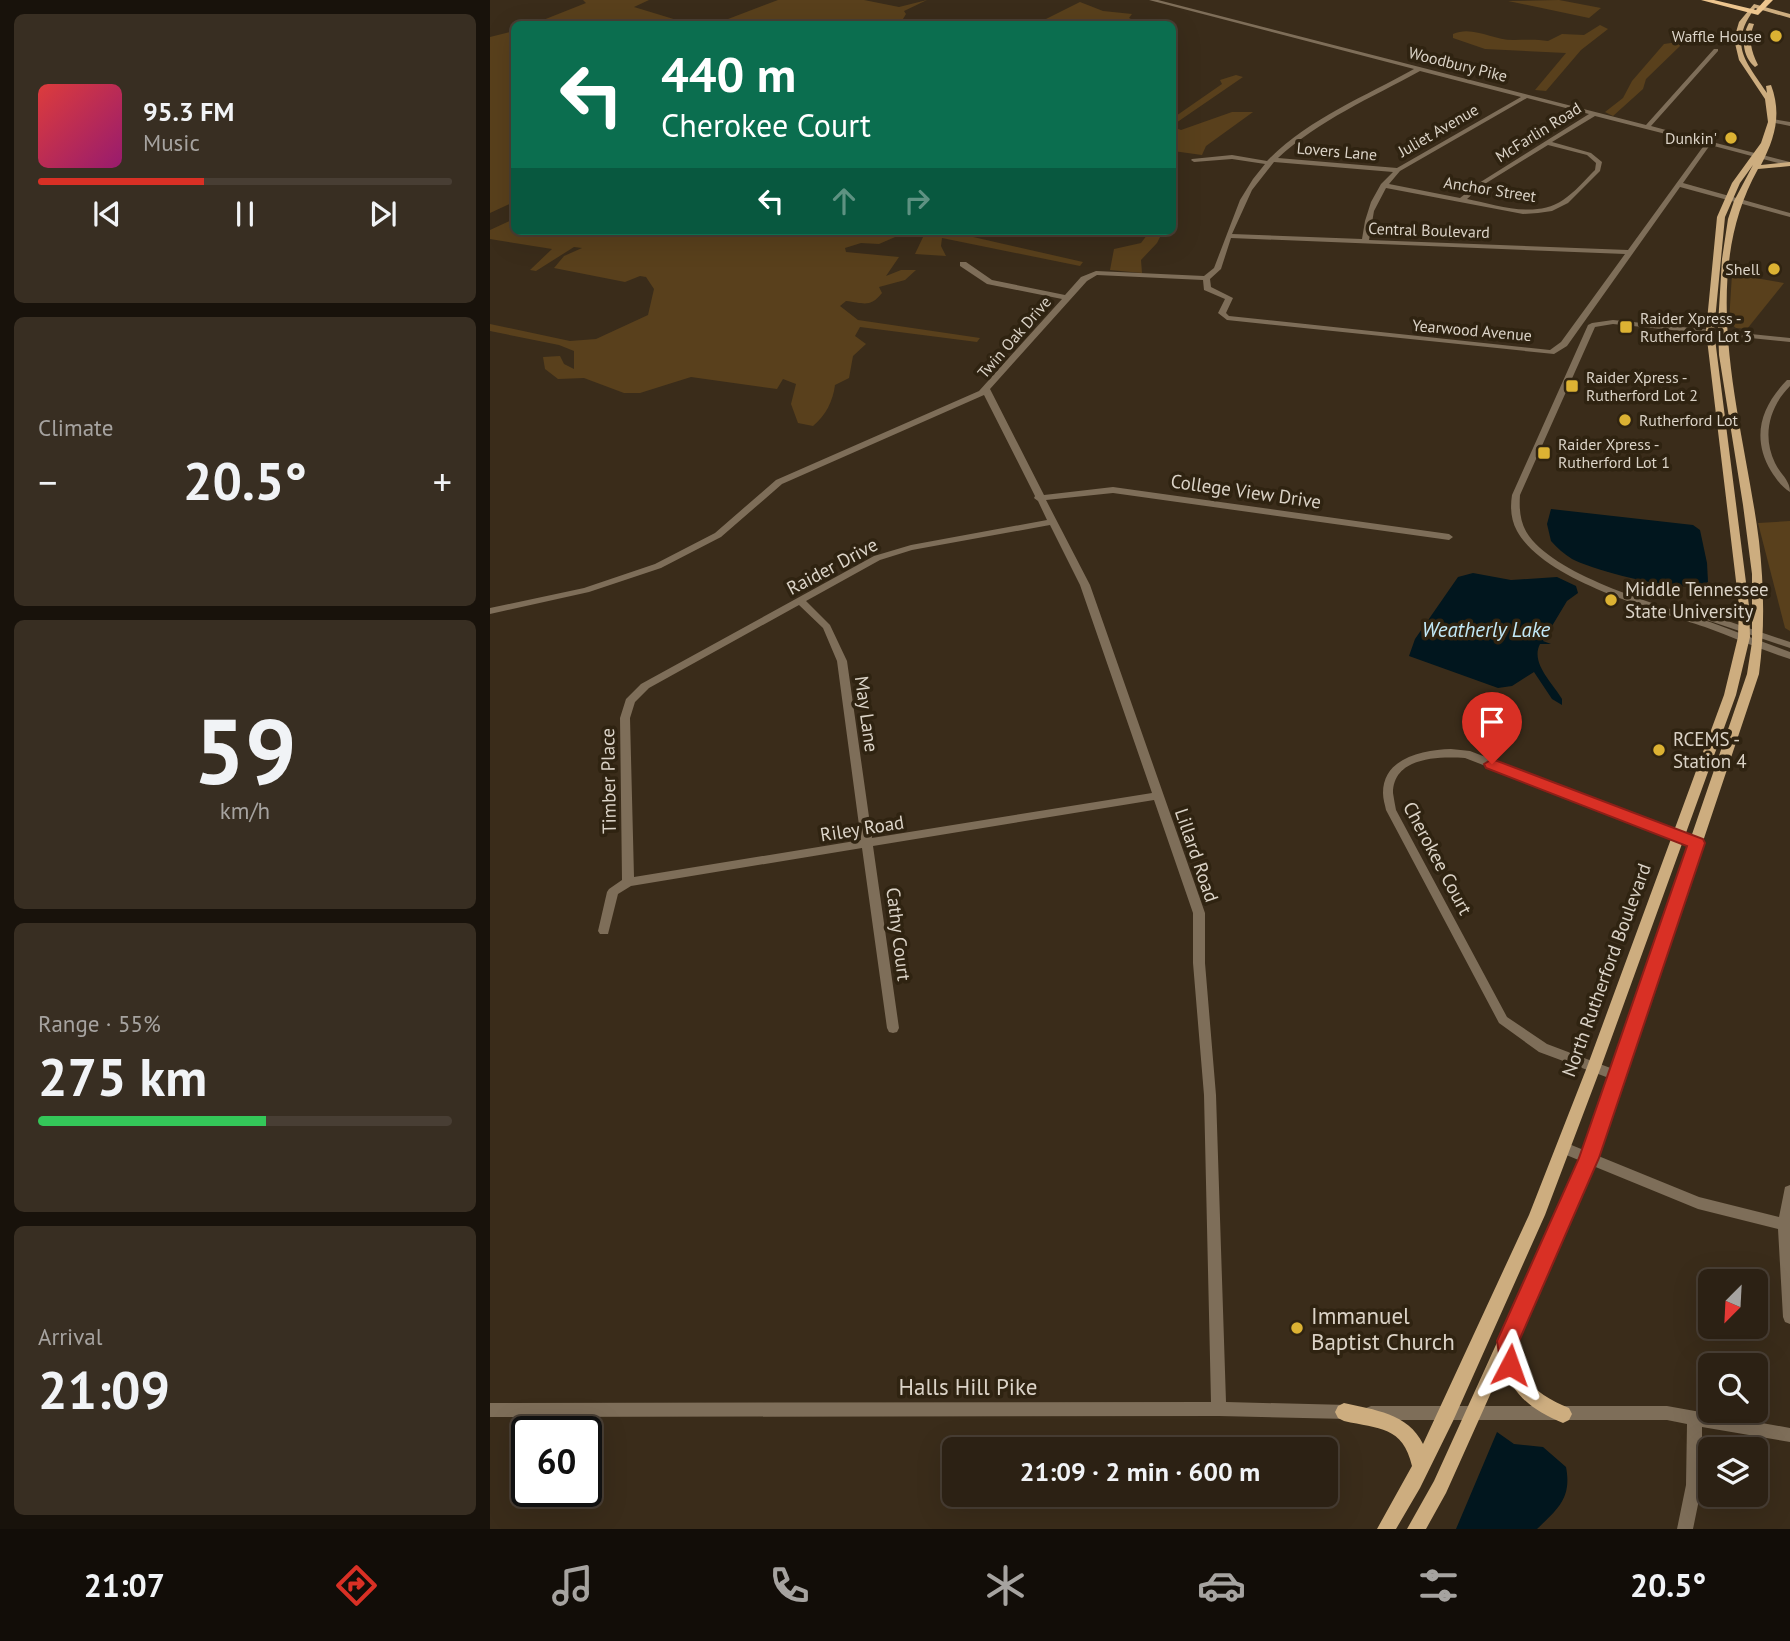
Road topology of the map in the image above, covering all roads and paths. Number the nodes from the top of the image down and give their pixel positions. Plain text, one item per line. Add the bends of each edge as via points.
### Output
1 (1152, 0) edge
2 (1705, 0) edge
3 (1728, 0) edge
4 (1769, 0) edge
5 (1756, 8) edge
6 (1790, 16) edge
7 (1790, 22) edge
8 (1716, 50) dead end
9 (1419, 69) junction
10 (1527, 96) junction
11 (1595, 113) junction
12 (1772, 121) junction
13 (1786, 123) edge
14 (1648, 126) junction
15 (1710, 141) junction
16 (1548, 143) junction
17 (1761, 156) junction
18 (1194, 160) dead end
19 (1272, 162) junction
20 (1790, 164) edge
21 (1759, 167) junction
22 (1398, 170) junction
23 (1678, 184) junction
24 (1383, 185) junction
25 (1733, 199) junction
26 (1462, 200) junction
27 (1790, 215) edge
28 (1229, 236) junction
29 (1365, 241) junction
30 (1628, 252) junction
31 (964, 264) dead end
32 (1206, 278) junction
33 (1067, 298) junction
34 (1716, 332) junction
35 (1790, 340) edge
36 (1790, 382) edge
37 (986, 390) junction
38 (1790, 489) edge
39 (1038, 498) junction
40 (1051, 522) junction
41 (1449, 537) dead end
42 (802, 602) junction
43 (490, 611) edge
44 (1744, 633) junction
45 (1760, 640) junction
46 (1790, 645) edge
47 (1790, 656) edge
48 (645, 686) joint
49 (1157, 796) junction
50 (1676, 835) junction
51 (1697, 843) junction
52 (869, 844) junction
53 (628, 882) junction
54 (604, 931) dead end
55 (893, 1028) dead end
56 (1594, 1067) junction
57 (1617, 1076) junction
58 (1564, 1148) junction
59 (1589, 1158) junction
60 (1790, 1191) edge
61 (1787, 1225) edge
62 (1790, 1317) edge
63 (1508, 1341) junction
64 (1219, 1409) junction
65 (490, 1410) edge
66 (1344, 1412) junction
67 (1563, 1414) junction
68 (1447, 1415) junction
69 (1474, 1415) junction
70 (1695, 1417) junction
71 (1790, 1435) edge
72 (1421, 1468) junction
73 (1386, 1529) edge
74 (1416, 1529) edge
75 (1685, 1529) edge

1 - 9 street, Woodbury Pike
2 - 5 highway
3 - 5 highway
4 - 5 highway
5 - 6 main road
5 - 7 main road
5 - 12 main road via 1738,30 1739,51 1768,99
5 - 13 main road via 1746,35 1749,53
8 - 14 street
9 - 10 street, Woodbury Pike
9 - 19 street via 1315,122
10 - 11 street, Woodbury Pike
10 - 22 street, Juliet Avenue
11 - 14 street, Woodbury Pike
11 - 16 street, McFarlin Road
12 - 13 street
12 - 17 main road
13 - 17 main road via 1776,144
14 - 15 street, Woodbury Pike
15 - 17 street, Woodbury Pike
15 - 23 street, Yearwood Avenue
16 - 26 street, McFarlin Road
16 - 26 street, Anchor Street via 1589,154 1599,162 1598,170 1562,207 1523,212
17 - 20 street, Woodbury Pike
17 - 21 main road, North Rutherford Boulevard
17 - 25 main road, North Rutherford Boulevard
18 - 19 street, Lovers Lane via 1230,155
19 - 22 street, Lovers Lane
19 - 28 street via 1254,180
20 - 21 main road
21 - 25 main road, North Rutherford Boulevard
22 - 24 street, Juliet Avenue
23 - 25 street
23 - 30 street, Yearwood Avenue
24 - 26 street, Anchor Street
24 - 29 street, Juliet Avenue via 1366,218
25 - 27 street
25 - 34 main road, North Rutherford Boulevard
28 - 29 street, Central Boulevard
28 - 32 street via 1217,269
29 - 30 street, Central Boulevard
30 - 32 street, Yearwood Avenue via 1564,344 1551,352 1227,318 1222,313 1229,298 1207,288
31 - 33 street via 990,282
32 - 33 street, Twin Oak Drive via 1096,274 1084,279
33 - 37 street, Twin Oak Drive
34 - 35 street
34 - 44 main road, North Rutherford Boulevard
34 - 44 street via 1599,322 1589,331 1514,508 1517,525 1545,556 1588,579
34 - 45 main road, North Rutherford Boulevard via 1759,595
36 - 38 street via 1776,393 1765,413 1763,434 1767,457
37 - 39 street, Lillard Road
37 - 43 street, Twin Oak Drive via 779,482 718,535 658,566 586,590
39 - 40 street, Lillard Road
39 - 41 street, College View Drive via 1113,490
40 - 42 street, Raider Drive via 877,558
40 - 49 street, Lillard Road via 1084,585
42 - 48 street, Raider Drive
42 - 52 street, May Lane via 827,627 842,661
44 - 45 street
44 - 50 main road, North Rutherford Boulevard via 1730,695
45 - 46 street
45 - 47 street
45 - 51 main road, North Rutherford Boulevard via 1746,698
48 - 53 street, Timber Place via 630,701 625,718
49 - 52 street, Riley Road
49 - 64 street, Lillard Road via 1199,913 1210,1095
50 - 51 street, Cherokee Court
50 - 56 main road, North Rutherford Boulevard
50 - 56 street, Cherokee Court via 1466,754 1442,752 1413,759 1389,780 1391,810 1503,1020 1543,1048
51 - 57 main road, North Rutherford Boulevard
52 - 53 street, Riley Road
52 - 55 street, Cathy Court
53 - 54 street via 614,892
56 - 57 street, Cherokee Court
56 - 58 main road, North Rutherford Boulevard
57 - 59 main road, North Rutherford Boulevard
58 - 59 street
58 - 68 main road, North Rutherford Boulevard
59 - 61 street via 1698,1203
59 - 63 main road, North Rutherford Boulevard
60 - 61 street
61 - 62 street
63 - 67 main road via 1510,1365 1524,1391 1539,1404
63 - 69 main road, North Rutherford Boulevard
64 - 65 street, Halls Hill Pike
64 - 66 street, Halls Hill Pike
66 - 68 street, Halls Hill Pike
66 - 72 main road via 1391,1423 1408,1433 1418,1447
67 - 69 street, Halls Hill Pike
67 - 70 street, Halls Hill Pike
68 - 69 street, Halls Hill Pike
68 - 72 main road, North Rutherford Boulevard
69 - 74 main road, North Rutherford Boulevard
70 - 71 street, Halls Hill Pike
70 - 75 street via 1694,1485
72 - 73 main road, North Rutherford Boulevard

